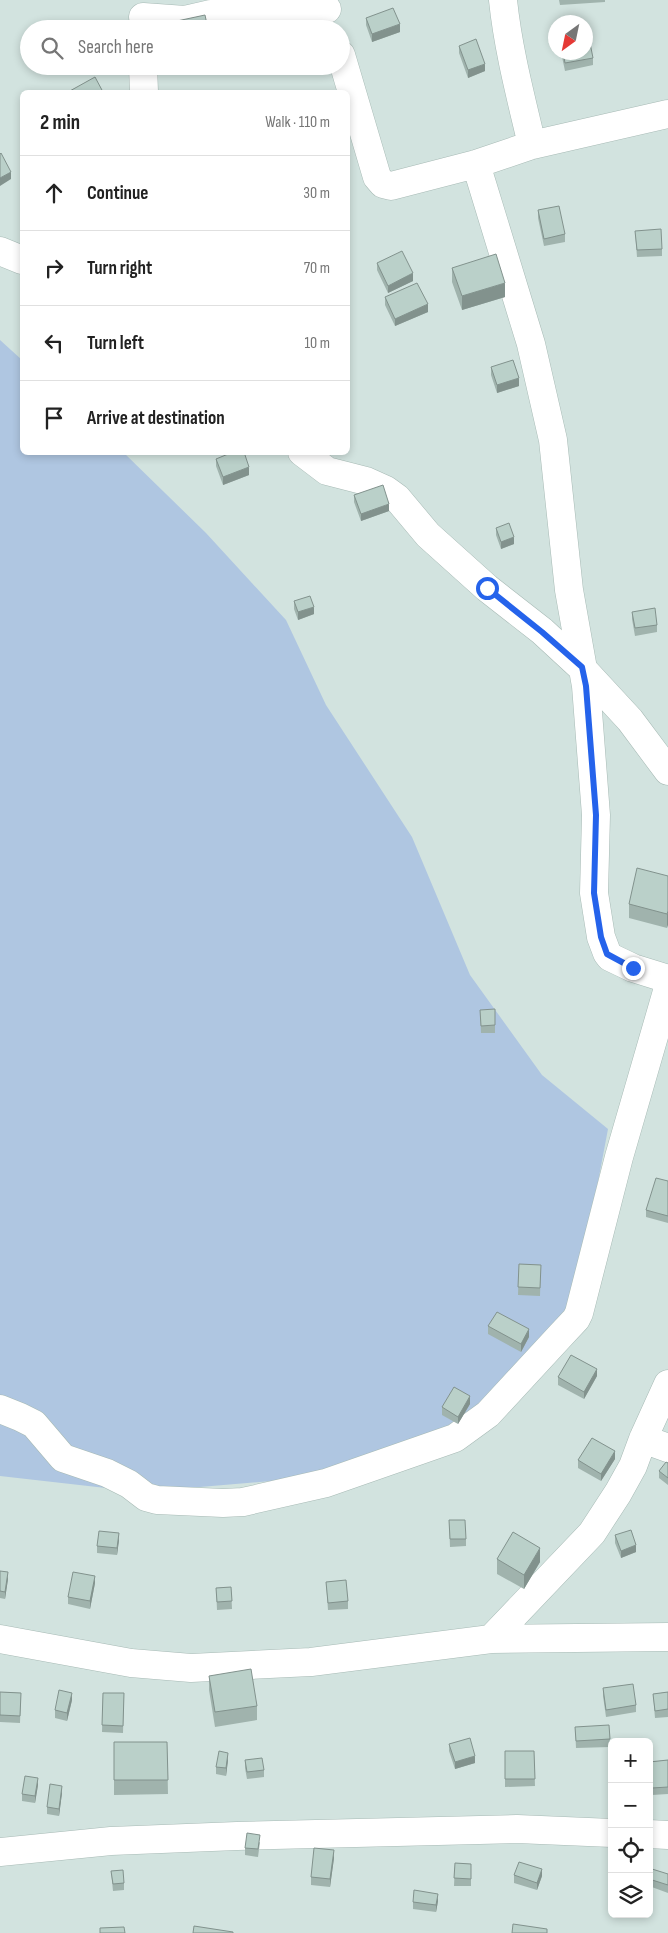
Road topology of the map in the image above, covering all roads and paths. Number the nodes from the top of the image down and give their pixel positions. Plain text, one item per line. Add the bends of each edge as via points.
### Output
1 (503, 0) edge
2 (329, 12) edge
3 (141, 15) edge
4 (143, 75) edge
5 (347, 75) edge
6 (144, 90) edge
7 (668, 114) edge
8 (532, 145) junction
9 (476, 164) junction
10 (0, 251) edge
11 (20, 259) edge
12 (306, 455) edge
13 (582, 667) junction
14 (668, 771) edge
15 (668, 979) edge
16 (668, 988) edge
17 (668, 1384) edge
18 (0, 1409) edge
19 (643, 1438) junction
20 (668, 1448) edge
21 (668, 1637) edge
22 (491, 1638) junction
23 (0, 1639) edge
24 (608, 1833) edge
25 (653, 1834) edge
26 (668, 1835) edge
27 (0, 1852) edge

1 - 8 street
2 - 3 street via 211,14 185,20
4 - 6 street
5 - 9 street via 377,177 383,184 391,186
7 - 8 street
8 - 9 street
9 - 13 street via 531,344 553,440 569,590
10 - 11 street
12 - 13 street via 328,471 366,481 397,498 436,541 487,588
13 - 14 street via 630,720
13 - 15 street via 596,815 594,893 601,937 610,956 633,968
16 - 18 street via 576,1319 488,1414 455,1438 326,1483 242,1502 157,1500 146,1497 107,1473 63,1458 34,1424
17 - 19 street
19 - 20 street
19 - 22 street via 629,1473 592,1533
21 - 22 street
22 - 23 street via 311,1662 191,1668 131,1663
24 - 27 street via 517,1829 237,1836 111,1841
25 - 26 street

